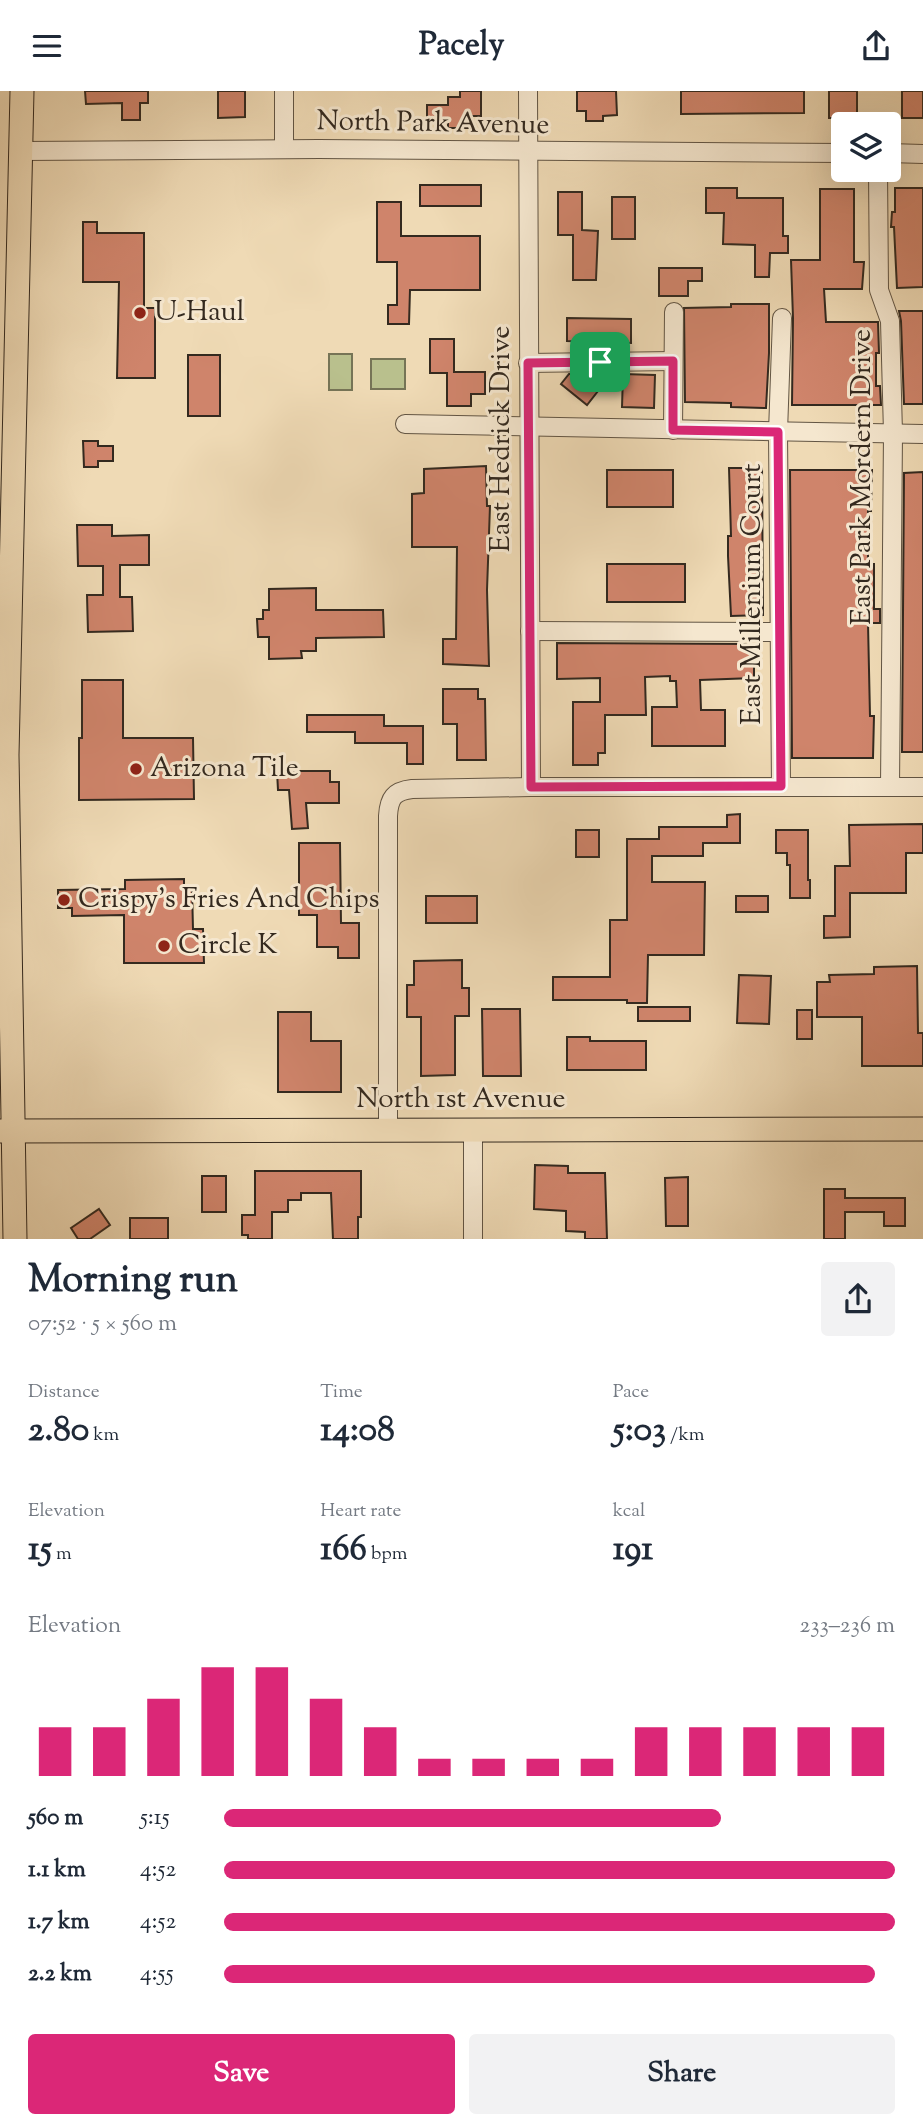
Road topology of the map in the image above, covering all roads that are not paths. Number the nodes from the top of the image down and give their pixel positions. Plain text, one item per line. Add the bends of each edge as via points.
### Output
1 (22, 91) edge
2 (284, 91) edge
3 (528, 91) edge
4 (284, 149) junction
5 (22, 151) junction
6 (527, 152) junction
7 (831, 153) edge
8 (901, 153) edge
9 (923, 154) edge
10 (878, 182) edge
11 (674, 312) dead end
12 (782, 318) dead end
13 (673, 361) junction
14 (528, 363) junction
15 (405, 424) dead end
16 (528, 428) junction
17 (673, 430) junction
18 (778, 432) junction
19 (893, 433) junction
20 (923, 434) edge
21 (530, 631) junction
22 (778, 632) junction
23 (781, 786) junction
24 (531, 787) junction
25 (890, 787) junction
26 (923, 787) edge
27 (473, 1129) junction
28 (923, 1129) edge
29 (388, 1130) junction
30 (7, 1131) edge
31 (15, 1239) edge
32 (473, 1239) edge

1 - 5 main road
2 - 4 street
3 - 6 street, East Hedrick Drive
4 - 5 street, North Park Avenue
4 - 6 street, North Park Avenue
5 - 30 main road via 7,755
6 - 7 street, North Park Avenue
6 - 14 street, East Hedrick Drive
8 - 9 street
10 - 19 street, East Park Mordern Drive via 879,290 890,321
11 - 13 street
12 - 18 street, East Millenium Court
13 - 14 street
13 - 17 street
14 - 16 street, East Hedrick Drive
15 - 16 street
16 - 17 street
16 - 21 street, East Hedrick Drive
17 - 18 street
18 - 19 street
18 - 22 street, East Millenium Court
19 - 20 street
19 - 25 street, East Park Mordern Drive
21 - 22 street
21 - 24 street, East Hedrick Drive
22 - 23 street, East Millenium Court
23 - 24 street
23 - 25 street
24 - 29 street via 401,790 389,806
25 - 26 street
27 - 28 main road, North 1st Avenue
27 - 29 main road, North 1st Avenue
27 - 32 street
29 - 30 main road, North 1st Avenue
30 - 31 main road

